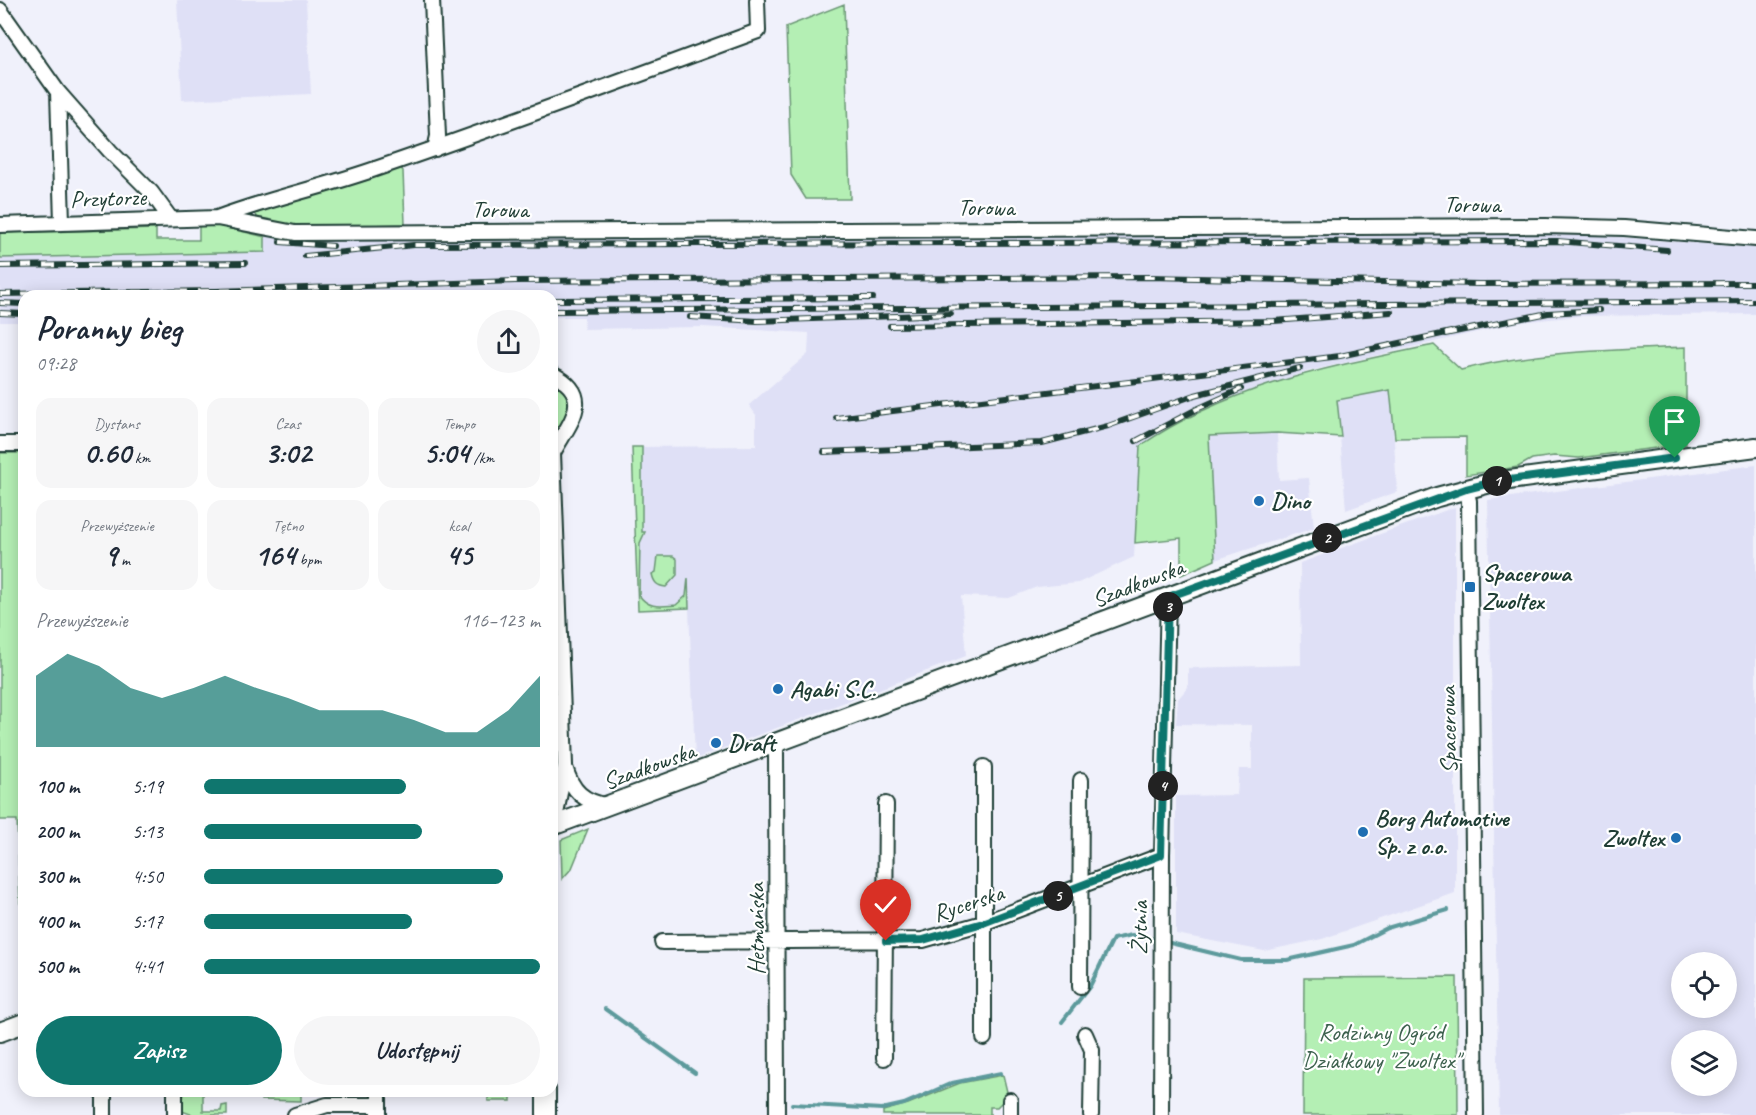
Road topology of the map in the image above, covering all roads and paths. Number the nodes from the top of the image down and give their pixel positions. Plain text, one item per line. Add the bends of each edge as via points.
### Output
1 (432, 0) edge
2 (757, 0) edge
3 (0, 10) edge
4 (58, 92) junction
5 (435, 149) junction
6 (170, 218) junction
7 (217, 218) junction
8 (62, 222) junction
9 (0, 225) edge
10 (1756, 239) edge
11 (558, 379) edge
12 (558, 437) edge
13 (0, 444) edge
14 (18, 444) edge
15 (1756, 447) edge
16 (1466, 489) junction
17 (558, 586) edge
18 (1168, 597) junction
19 (776, 744) junction
20 (565, 765) junction
21 (984, 767) dead end
22 (1081, 780) dead end
23 (558, 804) edge
24 (886, 804) dead end
25 (609, 806) junction
26 (558, 824) edge
27 (1161, 855) junction
28 (1080, 888) junction
29 (983, 923) junction
30 (886, 941) junction
31 (662, 942) dead end
32 (779, 943) junction
33 (1080, 987) dead end
34 (18, 1025) edge
35 (0, 1032) edge
36 (1085, 1034) dead end
37 (984, 1038) dead end
38 (884, 1058) dead end
39 (104, 1097) edge
40 (175, 1097) edge
41 (546, 1097) edge
42 (1010, 1100) dead end
43 (379, 1110) edge
44 (104, 1115) edge
45 (175, 1115) edge
46 (295, 1115) edge
47 (546, 1115) edge
48 (777, 1115) edge
49 (1010, 1115) edge
50 (1091, 1115) edge
51 (1161, 1115) edge
52 (1476, 1115) edge

1 - 5 street via 438,136
2 - 5 street via 758,31
3 - 4 street
4 - 6 street
4 - 8 street
5 - 7 street
6 - 7 street, Przytorze
6 - 8 street, Przytorze
7 - 10 street, Torowa via 295,233 1545,226
8 - 9 street, Przytorze
11 - 12 street via 569,386 577,407 572,424
13 - 14 street
15 - 16 street, Szadkowska via 1505,480
16 - 18 street, Szadkowska
16 - 52 street, Spacerowa
17 - 20 street
18 - 19 street, Szadkowska
18 - 27 street, Żytnia
19 - 25 street, Szadkowska
19 - 32 street, Hetmańska
20 - 23 street
20 - 25 street via 576,791 592,802
21 - 29 street
22 - 28 street
24 - 30 street
25 - 26 street, Szadkowska
27 - 28 street, Rycerska
27 - 51 street, Żytnia
28 - 29 street, Rycerska
28 - 33 street
29 - 30 street, Rycerska via 923,940
29 - 37 street
30 - 32 street, Rycerska
30 - 38 street
31 - 32 street, Rycerska
32 - 48 street, Hetmańska
34 - 35 street
36 - 50 street via 1092,1050
39 - 44 street
40 - 45 street
41 - 47 street
42 - 49 street
43 - 46 street via 327,1105

